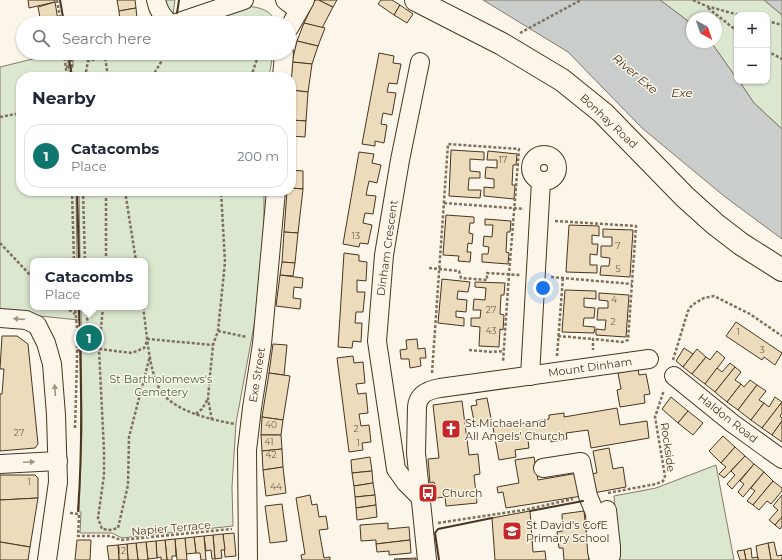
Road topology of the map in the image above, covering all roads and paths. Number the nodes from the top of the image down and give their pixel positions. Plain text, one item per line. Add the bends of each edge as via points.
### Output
1 (57, 0) edge
2 (156, 0) edge
3 (244, 0) edge
4 (581, 0) edge
5 (693, 0) edge
6 (424, 2) edge
7 (296, 3) edge
8 (706, 6) junction
9 (734, 13) edge
10 (60, 16) edge
11 (163, 16) edge
12 (197, 16) edge
13 (292, 16) edge
14 (770, 23) edge
15 (782, 25) edge
16 (734, 28) edge
17 (521, 32) dead end
18 (770, 52) edge
19 (782, 59) edge
20 (65, 60) edge
21 (71, 60) edge
22 (95, 60) edge
23 (105, 60) edge
24 (162, 60) edge
25 (256, 60) edge
26 (283, 60) edge
27 (420, 62) dead end
28 (66, 67) junction
29 (66, 72) edge
30 (86, 72) edge
31 (107, 72) edge
32 (155, 72) edge
33 (252, 72) edge
34 (282, 72) edge
35 (16, 114) edge
36 (0, 117) edge
37 (541, 181) dead end
38 (72, 196) edge
39 (84, 196) edge
40 (106, 196) edge
41 (126, 196) edge
42 (221, 196) edge
43 (276, 196) edge
44 (444, 203) junction
45 (514, 208) junction
46 (538, 215) junction
47 (0, 243) edge
48 (74, 258) edge
49 (85, 258) edge
50 (106, 258) edge
51 (136, 258) edge
52 (782, 270) edge
53 (30, 275) edge
54 (563, 277) dead end
55 (69, 310) edge
56 (75, 310) edge
57 (87, 310) edge
58 (102, 310) edge
59 (143, 310) edge
60 (75, 315) junction
61 (0, 318) edge
62 (218, 331) junction
63 (558, 336) junction
64 (782, 336) edge
65 (148, 339) junction
66 (593, 339) junction
67 (263, 340) junction
68 (213, 345) junction
69 (99, 349) junction
70 (469, 350) dead end
71 (504, 351) junction
72 (77, 352) junction
73 (150, 356) junction
74 (649, 359) dead end
75 (593, 366) junction
76 (556, 372) junction
77 (671, 374) junction
78 (530, 376) junction
79 (502, 380) junction
80 (431, 390) junction
81 (208, 399) junction
82 (196, 414) junction
83 (212, 420) junction
84 (75, 426) dead end
85 (250, 426) junction
86 (782, 459) edge
87 (58, 461) junction
88 (0, 464) edge
89 (543, 468) dead end
90 (588, 496) junction
91 (420, 497) junction
92 (608, 510) dead end
93 (70, 513) dead end
94 (424, 525) junction
95 (219, 531) dead end
96 (47, 560) edge
97 (248, 560) edge
98 (427, 560) edge
99 (599, 560) edge
100 (607, 560) edge

1 - 10 path
2 - 11 street
3 - 12 street
4 - 17 path
5 - 8 path
6 - 52 highway, Bonhay Road via 562,80 603,113 715,224
7 - 13 street
8 - 9 path
8 - 16 path
14 - 15 path
18 - 19 path
20 - 28 path
21 - 28 path via 72,66
22 - 30 path via 88,62
23 - 31 path
24 - 32 path
25 - 33 path
26 - 34 street
27 - 91 street, Dinham Crescent via 384,255 377,340 396,469
28 - 29 path
35 - 36 path
37 - 46 street, Mount Dinham
38 - 48 path
39 - 49 path
40 - 50 path
41 - 51 path
42 - 62 path via 225,262
43 - 67 street, Exe Street
44 - 45 path
44 - 45 path via 448,144 519,149
44 - 80 path
45 - 46 path
45 - 71 path
46 - 66 path via 636,226 628,340 622,342
46 - 78 street, Mount Dinham
47 - 53 path
54 - 63 path
55 - 60 path
56 - 60 path
57 - 72 path via 88,349 80,349
58 - 69 path
59 - 65 path
60 - 72 path
87 -> 61 street via 52,364 46,343 37,325 26,320
62 - 67 path
62 - 68 path
63 - 66 path
63 - 76 path
64 - 77 path, Rockside via 750,314 714,296 704,298 692,304 688,311
65 - 68 path
65 - 69 path via 144,348 132,353
65 - 73 path
66 - 75 path
67 - 85 street, Exe Street
68 - 81 path
69 - 73 path via 104,475 98,518 102,529 118,528 128,485 129,437
70 - 71 path
71 - 79 path
72 - 84 path
73 - 82 path via 152,370 160,389 183,409
74 - 75 street, Mount Dinham
75 - 76 street, Mount Dinham
76 - 78 street, Mount Dinham
77 - 86 street, Haldon Road
77 - 90 path, Rockside via 655,417 665,476 663,481
78 - 79 street, Mount Dinham
79 - 80 street, Mount Dinham
80 - 91 street via 417,400 416,408 416,453
81 - 82 path
81 - 83 path
82 - 83 path
83 - 85 path
85 - 97 street, Exe Street via 247,450
88 -> 87 street
87 - 96 street
89 - 90 street via 581,462
90 - 94 path, Rockside via 524,510
90 - 99 street via 595,514
91 - 94 street
92 - 100 street via 611,555
93 - 95 path, Napier Terrace via 79,514 78,536 110,536 121,540
94 - 98 street

